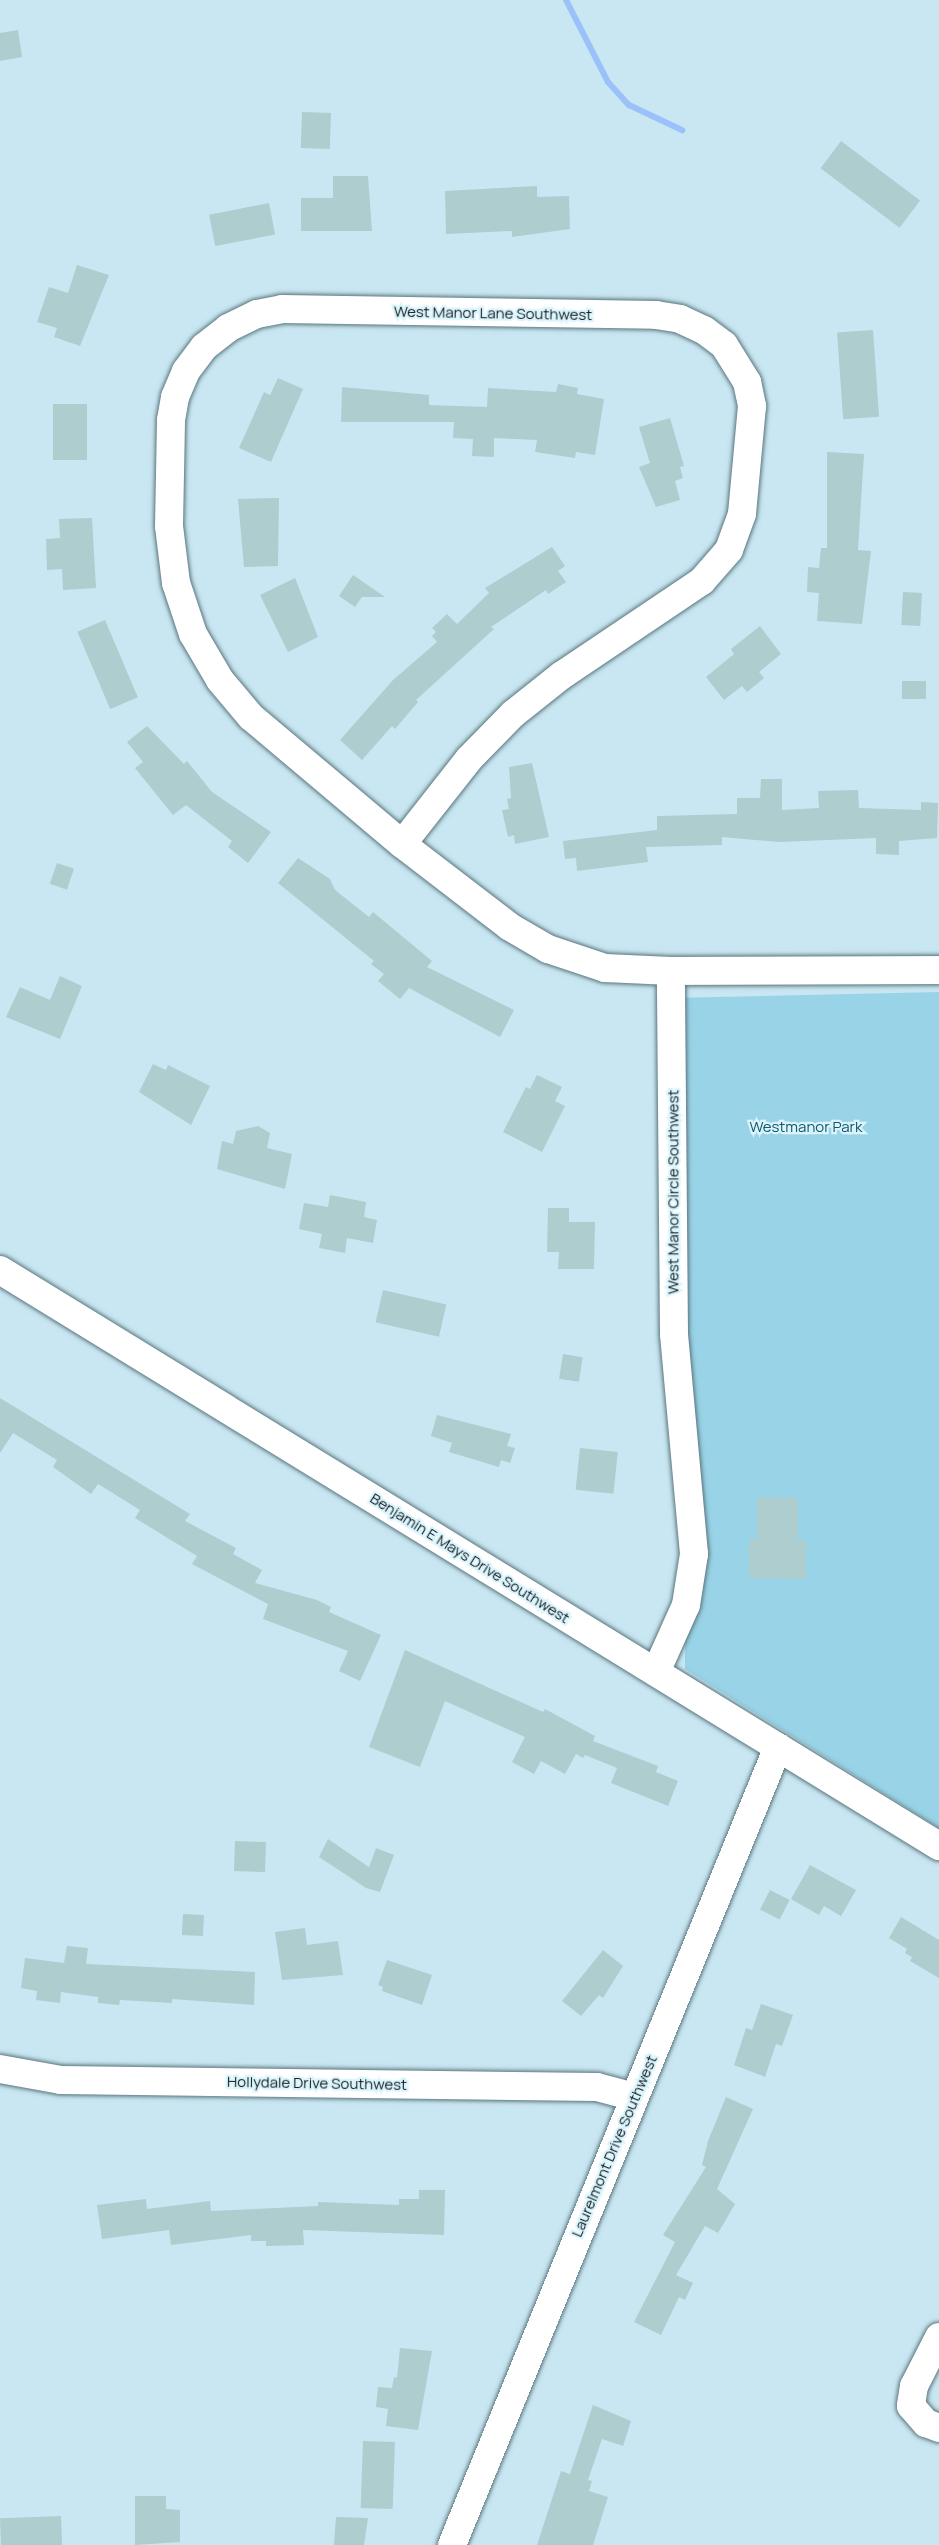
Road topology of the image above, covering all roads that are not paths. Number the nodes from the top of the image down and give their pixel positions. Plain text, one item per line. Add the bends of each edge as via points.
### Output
1 (402, 844) junction
2 (939, 970) edge
3 (671, 971) junction
4 (0, 1270) edge
5 (656, 1672) junction
6 (778, 1747) junction
7 (939, 1846) edge
8 (0, 2069) edge
9 (634, 2097) junction
10 (939, 2337) edge
11 (939, 2428) edge
12 (452, 2545) edge

1 - 1 street, West Manor Lane Southwest via 251,717 220,680 193,634 176,583 169,526 171,420 186,371 204,347 228,328 257,314 282,309 656,315 680,319 704,330 737,362 752,406 742,514 729,550 702,581 562,675 513,714 470,759
1 - 3 street, West Manor Lane Southwest via 510,927 548,949 605,968
2 - 3 street
3 - 5 street, West Manor Circle Southwest via 674,1334 694,1554 686,1605
4 - 5 street, Benjamin E Mays Drive Southwest
5 - 6 street, Benjamin E Mays Drive Southwest
6 - 7 street, Benjamin E Mays Drive Southwest
6 - 9 street, Laurelmont Drive Southwest
8 - 9 street, Hollydale Drive Southwest via 61,2080 597,2087
9 - 12 street, Laurelmont Drive Southwest
10 - 11 street via 914,2386 911,2406 926,2422

